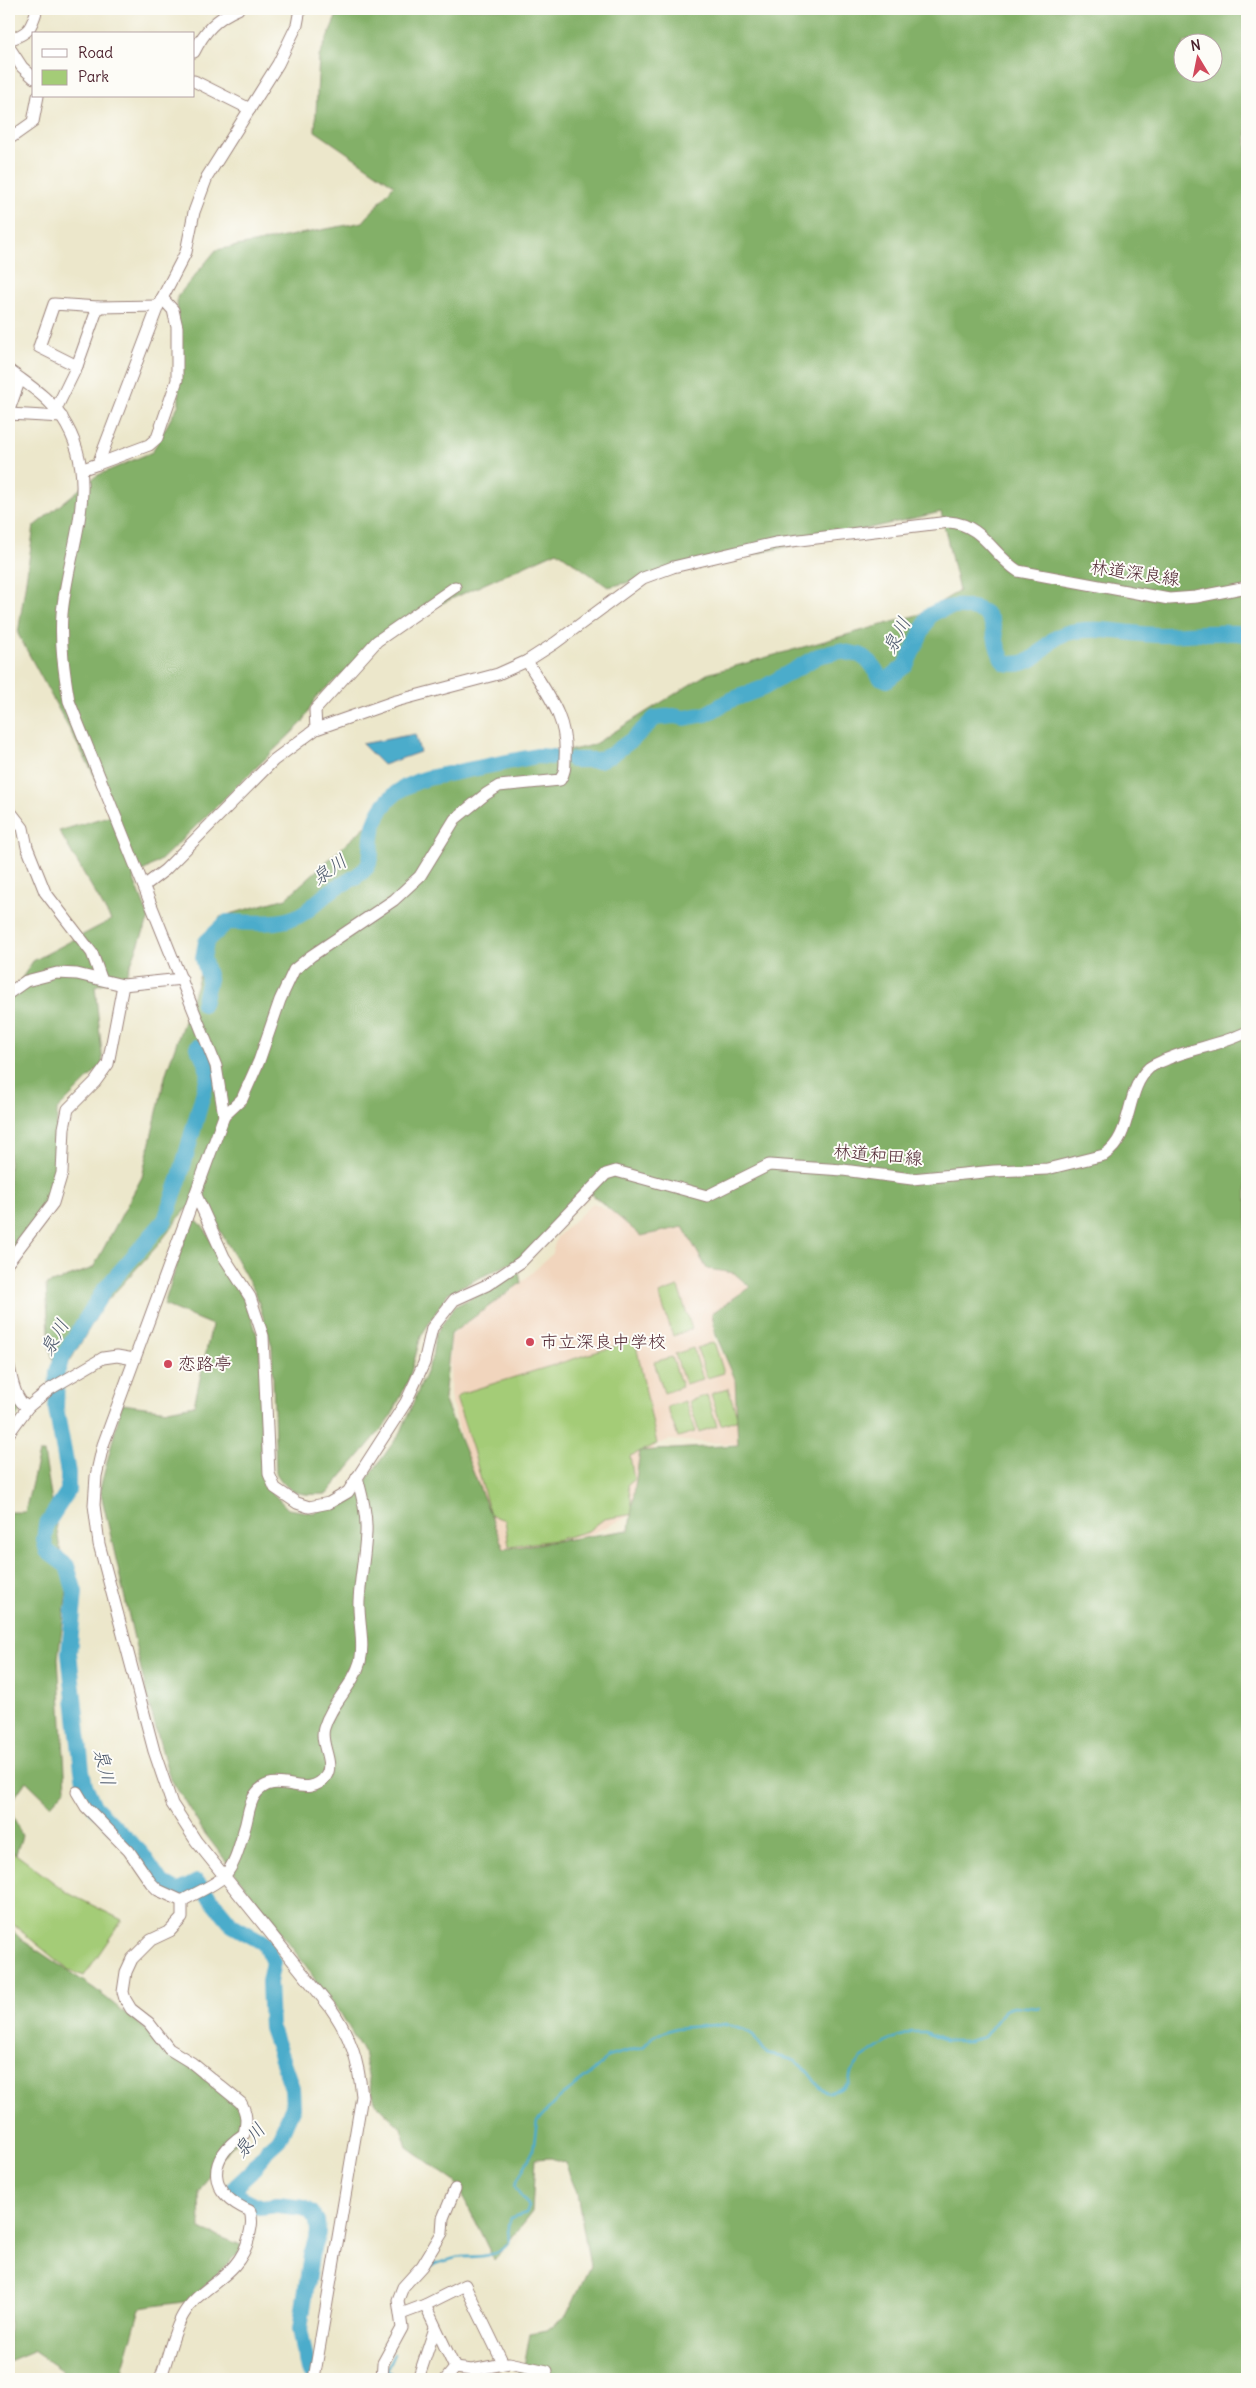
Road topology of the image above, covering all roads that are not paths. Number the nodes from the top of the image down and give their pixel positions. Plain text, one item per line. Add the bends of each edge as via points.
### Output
1 (37, 9) edge
2 (238, 9) edge
3 (300, 9) edge
4 (9, 40) edge
5 (9, 47) edge
6 (195, 50) edge
7 (32, 76) edge
8 (195, 82) edge
9 (38, 98) edge
10 (250, 109) junction
11 (9, 139) edge
12 (160, 302) junction
13 (98, 307) junction
14 (77, 366) junction
15 (9, 370) edge
16 (20, 379) junction
17 (9, 410) edge
18 (59, 413) junction
19 (9, 414) edge
20 (98, 464) junction
21 (83, 469) junction
22 (454, 587) dead end
23 (1247, 587) edge
24 (527, 661) junction
25 (316, 729) junction
26 (9, 810) edge
27 (144, 886) junction
28 (101, 978) junction
29 (182, 979) junction
30 (122, 985) junction
31 (9, 993) edge
32 (1247, 1032) edge
33 (224, 1116) junction
34 (196, 1195) junction
35 (9, 1261) edge
36 (134, 1359) junction
37 (9, 1367) edge
38 (28, 1407) junction
39 (9, 1433) edge
40 (357, 1477) junction
41 (78, 1792) dead end
42 (224, 1876) junction
43 (182, 1901) junction
44 (455, 2189) dead end
45 (425, 2305) junction
46 (403, 2313) junction
47 (436, 2328) junction
48 (503, 2363) junction
49 (455, 2368) junction
50 (546, 2371) dead end
51 (160, 2379) edge
52 (314, 2379) edge
53 (382, 2379) edge
54 (418, 2379) edge
55 (446, 2379) edge

1 - 4 street via 32,26 24,35
2 - 6 street via 212,24
3 - 10 street via 297,25 278,64
5 - 7 street
8 - 10 street
9 - 11 street via 33,122
10 - 12 street via 207,177 194,212 186,252
12 - 13 street
12 - 20 street
12 - 20 street via 173,310 177,327 177,380 157,438 149,445
13 - 14 street
13 - 14 street via 54,304 39,347
14 - 18 street
15 - 16 street
16 - 17 street
16 - 18 street via 43,395
18 - 19 street
18 - 21 street via 78,449
20 - 21 street
21 - 27 street via 81,508 62,613 63,667 69,701
22 - 25 street via 377,641 315,710
23 - 24 street, 林道深良線 via 1169,599 1018,571 1007,564 981,534 960,522 937,522 775,543 673,567 643,578
24 - 25 street via 498,674 396,701
24 - 33 street via 558,711 566,732 564,774 560,780 499,786 486,794 454,820 420,876 394,900 294,970 242,1099
25 - 27 street via 274,760 165,870
26 - 28 street via 23,828 45,892 92,953
27 - 29 street
28 - 30 street
28 - 31 street via 77,974 44,975 26,980
29 - 30 street
29 - 33 street via 216,1066
30 - 35 street via 108,1064 68,1108 62,1173 53,1203
32 - 40 street, 林道和田線 via 1182,1052 1150,1067 1136,1088 1121,1135 1112,1150 1047,1170 994,1171 912,1179 769,1165 707,1196 616,1171 606,1174 521,1262 486,1285 454,1300 432,1328 424,1362 406,1402
33 - 34 street
34 - 36 street
34 - 40 street, 林道和田線 via 224,1257 250,1297 263,1336 269,1474 275,1488 309,1507 329,1503 348,1492
36 - 38 street via 103,1358 50,1389
36 - 42 street via 103,1445 96,1476 94,1506 99,1544 164,1783 183,1822
37 - 38 street via 19,1399
38 - 39 street
40 - 42 street via 366,1532 359,1602 362,1651 351,1683 330,1711 323,1729 322,1738 329,1764 327,1774 308,1786 276,1781 266,1784 254,1795 237,1852
41 - 43 street via 86,1807 130,1851 151,1883 158,1890
42 - 43 street
42 - 52 street via 346,2030 360,2072 362,2096 359,2119
43 - 51 street via 182,1918 170,1931 151,1940 132,1959 123,1992 131,2009 149,2023 169,2049 192,2063 241,2103 247,2121 244,2134 229,2144 218,2161 216,2173 228,2198 250,2212 253,2220 240,2258 226,2276 183,2316
44 - 46 street via 443,2218 442,2233 422,2266 403,2287 398,2300
45 - 46 street
45 - 47 street
45 - 48 street via 465,2285
46 - 53 street via 402,2328 383,2363
47 - 49 street
47 - 54 street
48 - 49 street via 472,2370
48 - 50 street
49 - 55 street

